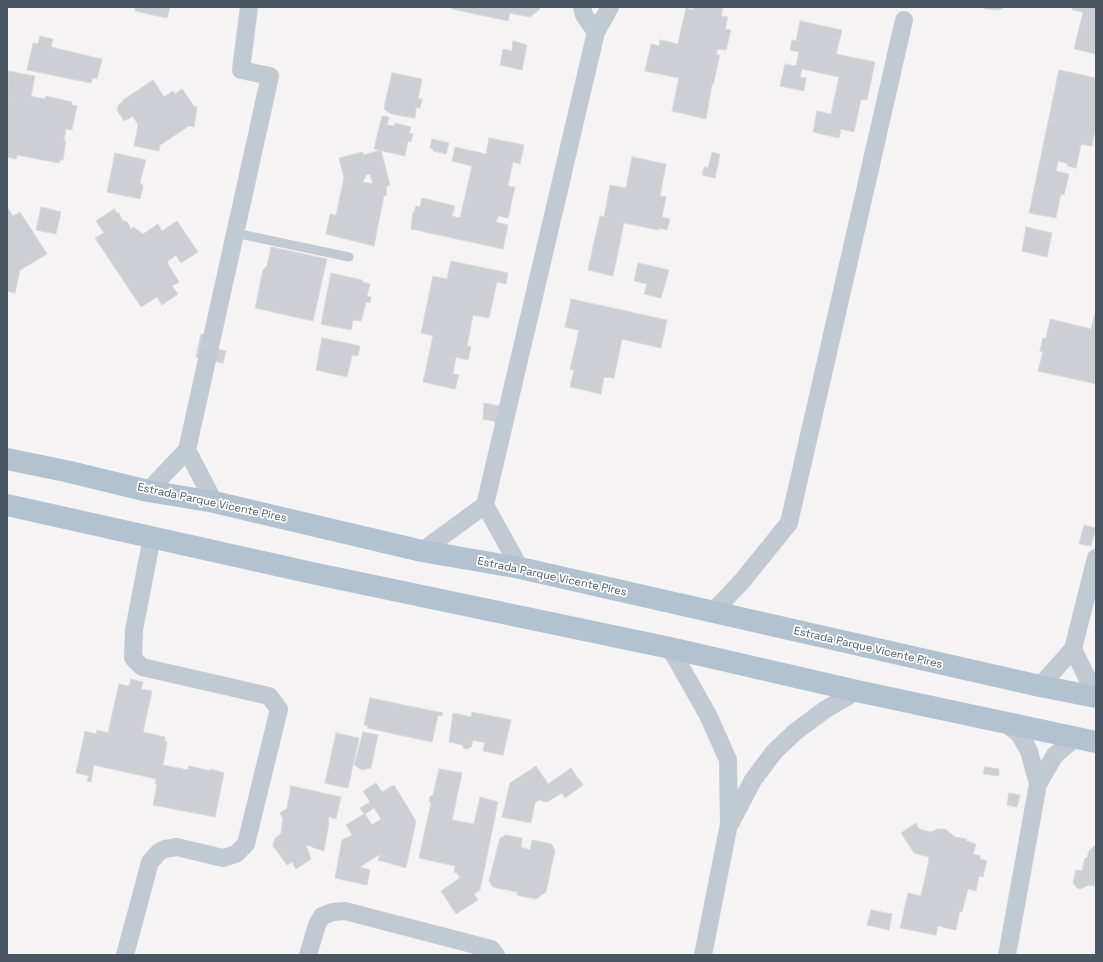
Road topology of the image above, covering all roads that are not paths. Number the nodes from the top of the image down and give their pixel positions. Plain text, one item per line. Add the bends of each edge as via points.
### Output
1 (249, 7) edge
2 (582, 7) edge
3 (610, 7) edge
4 (904, 20) dead end
5 (596, 32) junction
6 (235, 232) junction
7 (349, 257) dead end
8 (187, 450) junction
9 (7, 459) edge
10 (148, 491) junction
11 (214, 502) junction
12 (7, 505) edge
13 (485, 505) junction
14 (152, 537) junction
15 (422, 550) junction
16 (1096, 558) edge
17 (520, 568) junction
18 (712, 613) junction
19 (670, 648) junction
20 (1073, 649) junction
21 (1040, 686) junction
22 (856, 691) junction
23 (1096, 696) edge
24 (1007, 724) junction
25 (1075, 738) junction
26 (1096, 742) edge
27 (1038, 784) junction
28 (729, 824) junction
29 (125, 955) edge
30 (308, 955) edge
31 (496, 955) edge
32 (703, 955) edge
33 (1007, 955) edge

1 - 6 street via 241,70 270,76
2 - 5 street via 584,15
3 - 5 street
4 - 18 street via 789,523 743,580
5 - 13 street
6 - 7 lane
6 - 8 street
8 - 10 street
8 - 11 street
9 - 10 main road, Estrada Parque Vicente Pires
10 - 11 main road, Estrada Parque Vicente Pires
11 - 15 main road, Estrada Parque Vicente Pires
12 - 14 main road
13 - 15 street
13 - 17 street
14 - 19 main road
14 - 29 street via 134,630 133,658 142,667 269,696 279,709 246,844 236,854 223,858 177,847 159,852 150,862
15 - 17 main road, Estrada Parque Vicente Pires
16 - 20 street
17 - 18 main road, Estrada Parque Vicente Pires
18 - 21 main road, Estrada Parque Vicente Pires
19 - 22 main road
19 - 28 street via 708,715 728,760
20 - 21 street
20 - 23 street
21 - 23 main road, Estrada Parque Vicente Pires
22 - 24 main road
22 - 28 street via 795,732 774,752 753,780
24 - 25 main road
24 - 27 street via 1020,735 1029,751
25 - 26 main road
25 - 27 street via 1055,755
27 - 33 street
28 - 32 street
30 - 31 street via 322,916 345,911 491,949

